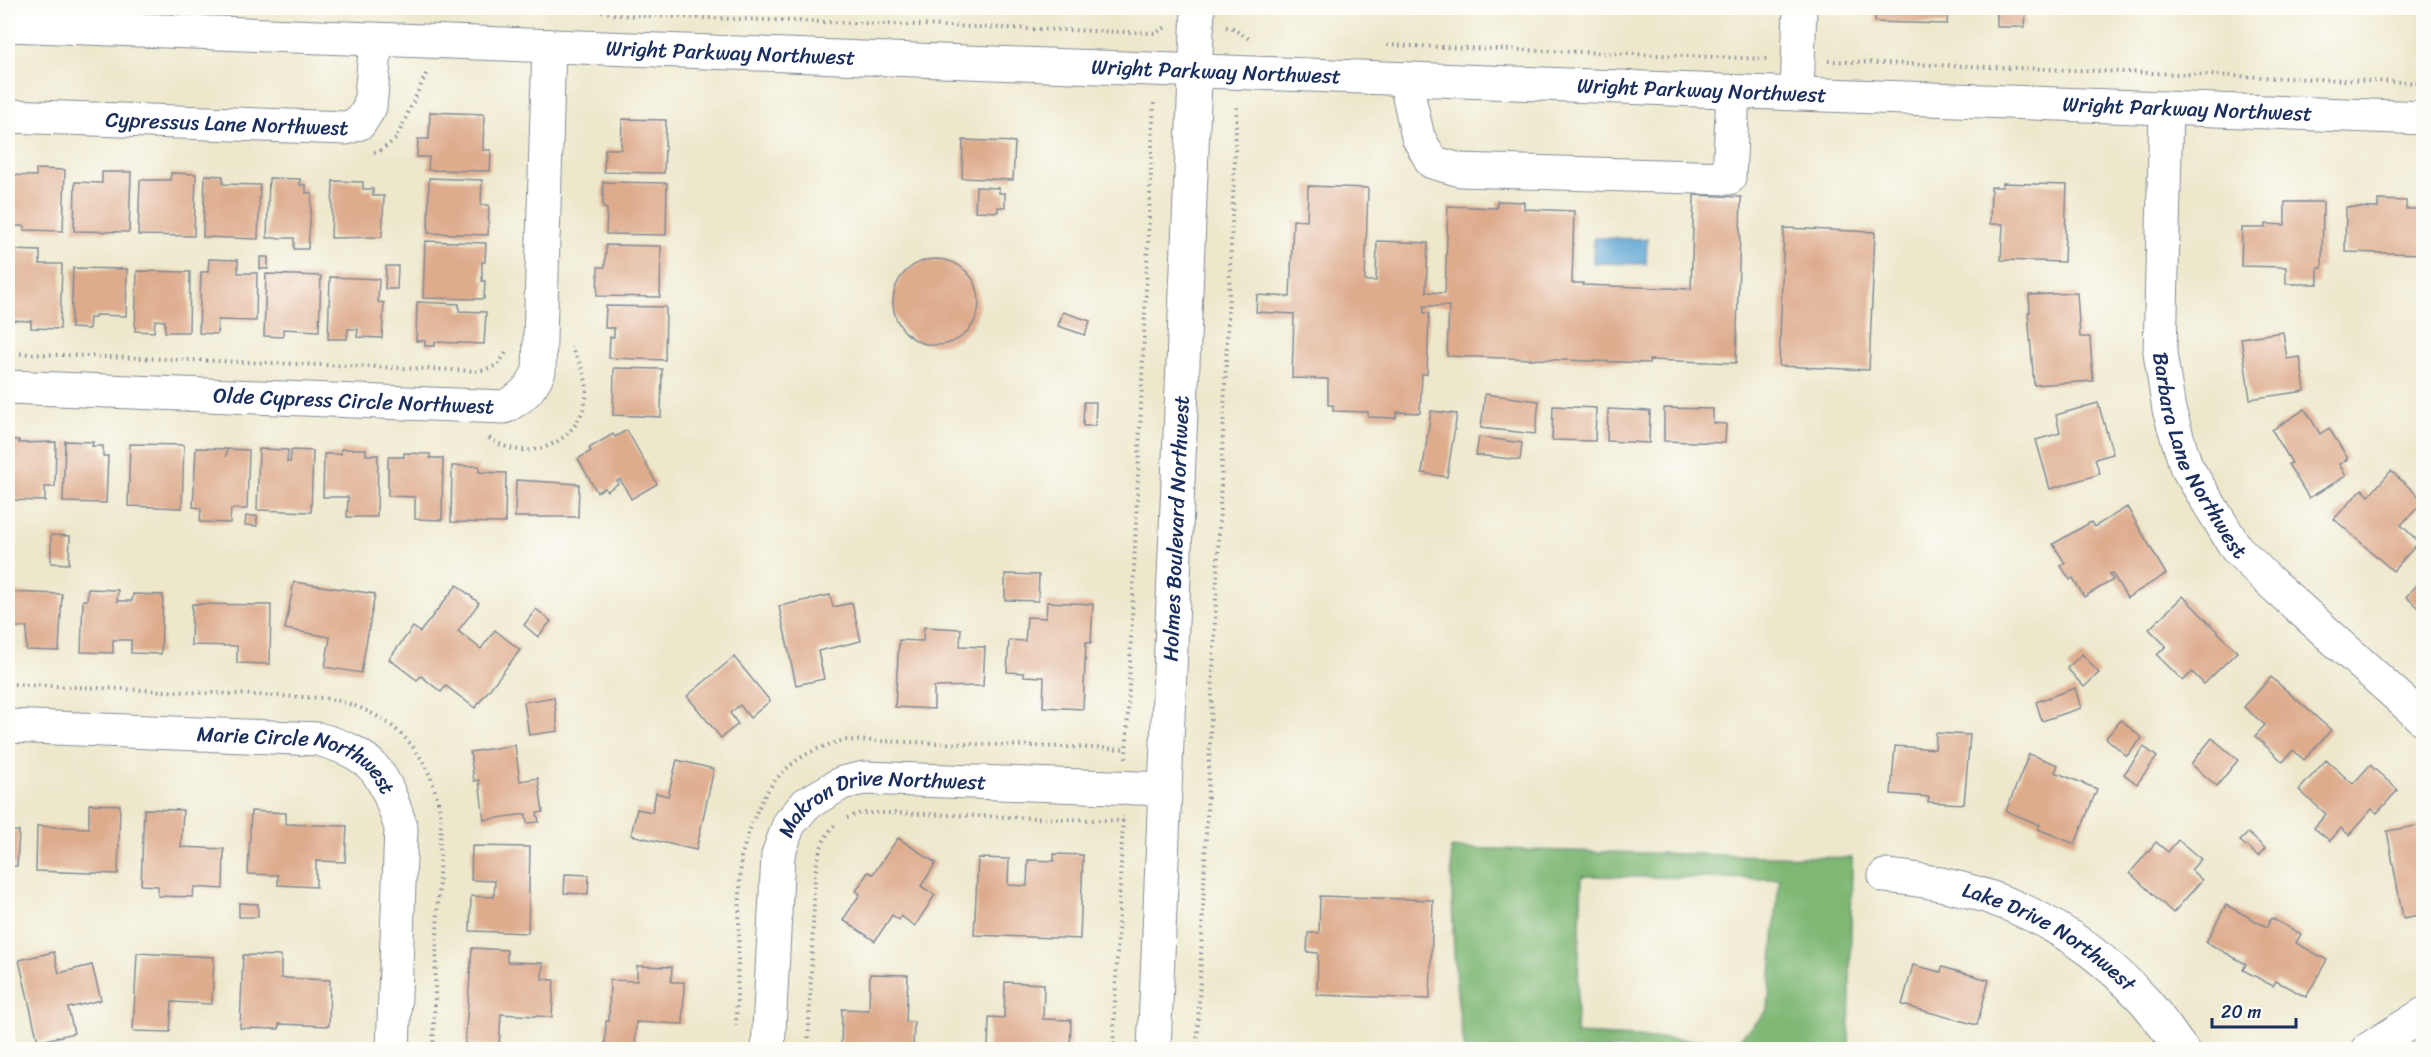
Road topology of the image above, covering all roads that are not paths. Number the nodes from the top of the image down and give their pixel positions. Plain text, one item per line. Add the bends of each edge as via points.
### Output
1 (1800, 8) edge
2 (1198, 16) edge
3 (8, 25) edge
4 (376, 40) junction
5 (549, 46) junction
6 (1196, 71) junction
7 (1405, 79) junction
8 (1733, 92) junction
9 (1797, 94) junction
10 (2166, 108) junction
11 (8, 116) edge
12 (2424, 118) edge
13 (8, 387) edge
14 (2424, 720) edge
15 (8, 726) edge
16 (1165, 789) junction
17 (1885, 876) dead end
18 (2424, 1014) edge
19 (393, 1050) edge
20 (768, 1050) edge
21 (1154, 1050) edge
22 (2182, 1050) edge
23 (2367, 1050) edge

1 - 9 street
2 - 6 street, Holmes Boulevard Northwest
3 - 4 street, Wright Parkway Northwest
4 - 5 street, Wright Parkway Northwest
4 - 11 street, Cypressus Lane Northwest via 370,107 360,123 346,128
5 - 6 street, Wright Parkway Northwest
5 - 13 street, Olde Cypress Circle Northwest via 539,371 532,387 518,400 504,407
6 - 7 street, Wright Parkway Northwest
6 - 16 street, Holmes Boulevard Northwest
7 - 8 street, Wright Parkway Northwest
7 - 8 street via 1418,137 1432,162 1460,170 1730,178
8 - 9 street, Wright Parkway Northwest
9 - 10 street, Wright Parkway Northwest
10 - 12 street, Wright Parkway Northwest
10 - 14 street, Barbara Lane Northwest via 2160,353 2169,411 2186,466 2236,548
15 - 19 street, Marie Circle Northwest via 318,739 343,746 365,759 380,772 401,828
16 - 20 street, Makron Drive Northwest via 864,778 842,783 806,804 789,824 778,855
16 - 21 street, Holmes Boulevard Northwest
17 - 22 street, Lake Drive Northwest via 1976,891 2020,908 2066,933 2107,964 2144,1000
18 - 23 street

